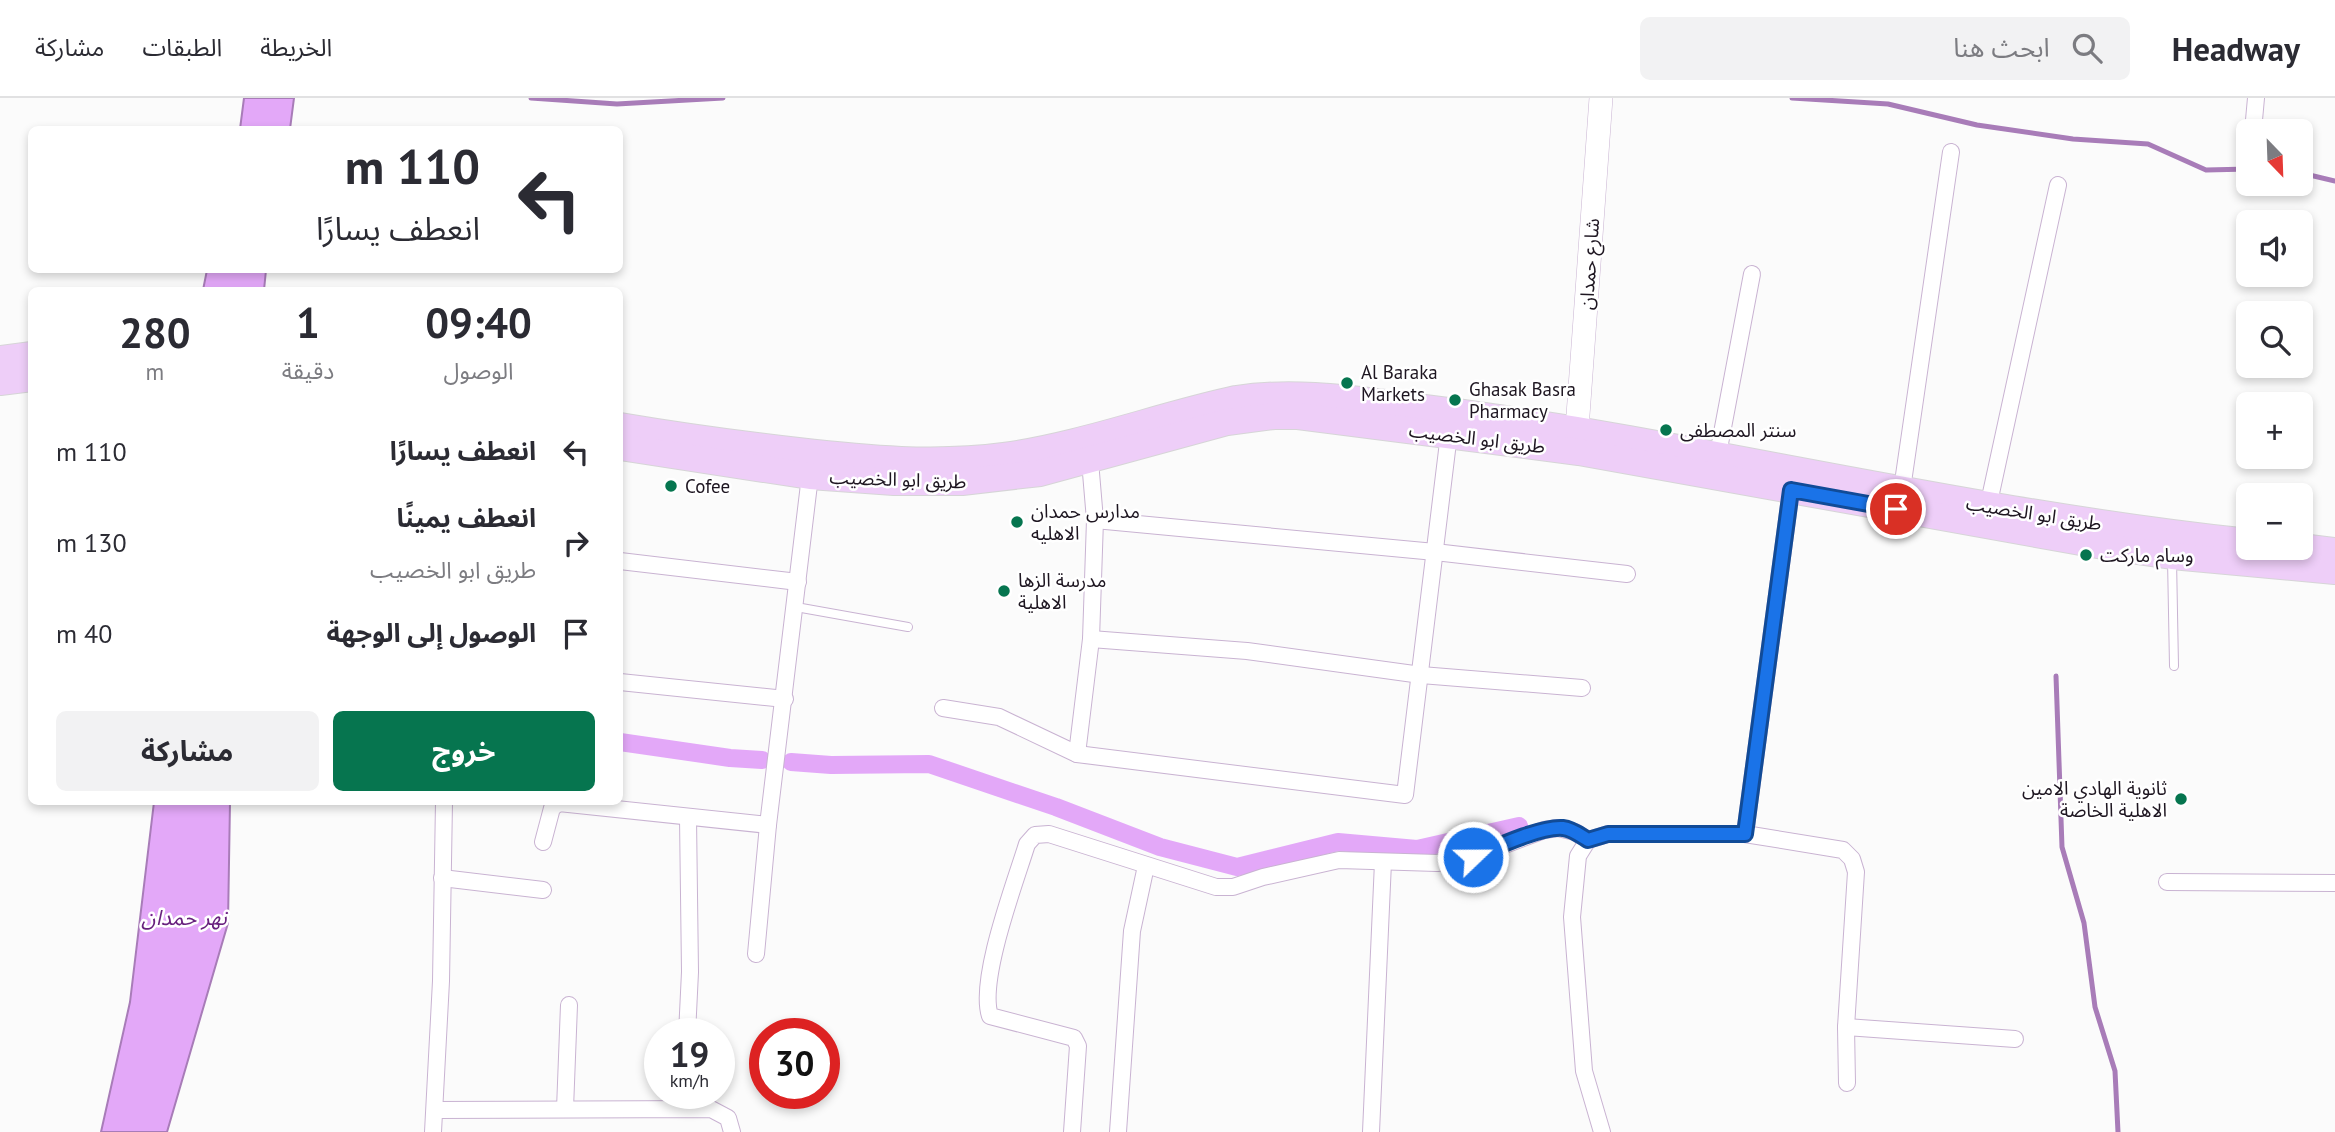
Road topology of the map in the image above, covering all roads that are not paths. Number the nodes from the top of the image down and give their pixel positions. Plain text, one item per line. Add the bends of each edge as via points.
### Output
1 (1601, 98) edge
2 (2256, 98) edge
3 (2254, 119) edge
4 (1951, 152) dead end
5 (2058, 185) dead end
6 (1752, 274) dead end
7 (28, 356) edge
8 (0, 359) edge
9 (28, 378) edge
10 (0, 382) edge
11 (623, 427) edge
12 (1577, 429) junction
13 (1449, 434) junction
14 (623, 447) edge
15 (720, 452) junction
16 (1718, 454) junction
17 (1090, 461) junction
18 (810, 476) junction
19 (1902, 489) junction
20 (1791, 490) junction
21 (1988, 507) junction
22 (1095, 520) junction
23 (2236, 540) edge
24 (2335, 551) edge
25 (1435, 552) junction
26 (2313, 553) edge
27 (2236, 555) edge
28 (2172, 556) junction
29 (2308, 560) edge
30 (623, 561) edge
31 (2335, 571) edge
32 (1627, 574) dead end
33 (798, 582) junction
34 (796, 607) junction
35 (908, 627) dead end
36 (1091, 639) junction
37 (2174, 666) dead end
38 (1421, 675) junction
39 (623, 682) edge
40 (1582, 688) dead end
41 (785, 699) junction
42 (943, 708) dead end
43 (1077, 754) junction
44 (444, 805) edge
45 (556, 805) edge
46 (576, 805) edge
47 (688, 818) junction
48 (768, 825) junction
49 (1745, 834) junction
50 (1588, 840) junction
51 (543, 842) dead end
52 (1383, 862) junction
53 (1146, 866) junction
54 (442, 878) junction
55 (2167, 881) dead end
56 (2335, 883) edge
57 (543, 890) dead end
58 (756, 954) dead end
59 (569, 1005) dead end
60 (688, 1018) edge
61 (1846, 1027) junction
62 (2015, 1039) dead end
63 (1847, 1083) dead end
64 (644, 1104) edge
65 (710, 1109) edge
66 (436, 1110) junction
67 (565, 1110) junction
68 (433, 1132) edge
69 (732, 1132) edge
70 (1072, 1132) edge
71 (1118, 1132) edge
72 (1371, 1132) edge
73 (1602, 1132) edge

1 - 12 main road, شارع حمدان
2 - 3 street
4 - 19 street
5 - 21 street
6 - 16 street
7 - 8 main road
9 - 10 main road
11 - 15 main road, طريق ابو الخصيب
12 - 15 main road, طريق ابو الخصيب via 1353,399 1263,395 1211,404 1058,446 976,459 921,461
12 - 16 main road, طريق ابو الخصيب
13 - 17 main road, طريق ابو الخصيب via 1321,417 1274,416 1227,422
13 - 20 main road, طريق ابو الخصيب
13 - 25 street
14 - 15 main road, طريق ابو الخصيب
15 - 18 main road, طريق ابو الخصيب
16 - 19 main road, طريق ابو الخصيب
17 - 18 main road, طريق ابو الخصيب via 962,482
17 - 22 street
18 - 33 street
19 - 21 main road, طريق ابو الخصيب
20 - 28 main road, طريق ابو الخصيب
20 - 49 street
21 - 23 main road, طريق ابو الخصيب
22 - 25 street
22 - 36 street
24 - 26 main road, طريق ابو الخصيب
25 - 32 street
25 - 38 street
27 - 28 main road, طريق ابو الخصيب
28 - 37 lane
29 - 31 main road, طريق ابو الخصيب
30 - 33 street
33 - 34 street
34 - 35 lane
34 - 41 street
36 - 38 street via 1247,651
36 - 43 street
38 - 40 street
38 - 43 street via 1405,795
39 - 41 street
41 - 48 street
42 - 43 street via 999,717
44 - 54 street
45 - 51 street
46 - 47 street
47 - 48 street
47 - 60 street
48 - 58 street
49 - 50 street via 1608,834
49 - 61 street via 1843,850 1852,859 1856,872
50 - 52 street via 1558,828 1473,857 1437,863
50 - 73 street via 1578,856 1572,917 1584,1071
52 - 53 street via 1339,860 1233,887 1216,887
52 - 72 street
53 - 70 street via 1049,834 1035,835 1027,844 994,951 987,1006 990,1016 1074,1038 1078,1046
53 - 71 street via 1132,931
54 - 57 street
54 - 66 street
55 - 56 street
59 - 67 street
61 - 62 street
61 - 63 street
64 - 67 street
65 - 69 street via 728,1118
66 - 67 street
66 - 68 street

